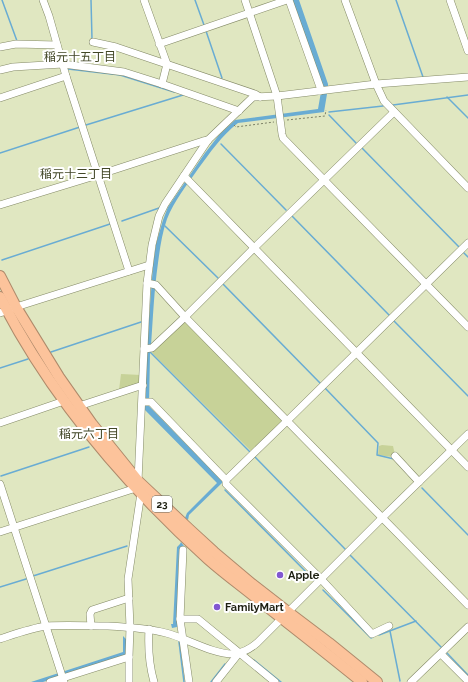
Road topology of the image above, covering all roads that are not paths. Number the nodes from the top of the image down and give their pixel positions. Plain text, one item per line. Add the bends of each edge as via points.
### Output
1 (43, 0) edge
2 (144, 0) edge
3 (245, 0) edge
4 (288, 0) edge
5 (345, 0) edge
6 (450, 0) edge
7 (249, 13) junction
8 (93, 42) dead end
9 (159, 44) junction
10 (57, 45) junction
11 (0, 47) edge
12 (468, 51) edge
13 (63, 64) junction
14 (167, 64) junction
15 (0, 70) edge
16 (66, 76) junction
17 (468, 77) edge
18 (162, 84) junction
19 (376, 84) junction
20 (320, 91) junction
21 (277, 96) junction
22 (260, 97) junction
23 (0, 98) edge
24 (239, 111) junction
25 (394, 112) junction
26 (208, 140) junction
27 (98, 175) junction
28 (184, 176) junction
29 (324, 180) junction
30 (468, 188) edge
31 (0, 205) edge
32 (468, 243) edge
33 (254, 248) junction
34 (150, 265) junction
35 (129, 271) junction
36 (0, 276) edge
37 (148, 283) junction
38 (427, 284) junction
39 (0, 297) edge
40 (8, 310) edge
41 (185, 317) junction
42 (468, 326) edge
43 (144, 349) junction
44 (356, 353) junction
45 (143, 385) junction
46 (64, 401) junction
47 (143, 402) junction
48 (79, 406) junction
49 (288, 420) junction
50 (0, 423) edge
51 (468, 434) edge
52 (451, 450) junction
53 (394, 456) dead end
54 (468, 467) edge
55 (226, 480) junction
56 (419, 482) junction
57 (0, 484) edge
58 (138, 487) junction
59 (382, 518) junction
60 (13, 527) junction
61 (0, 532) edge
62 (183, 550) dead end
63 (321, 579) junction
64 (129, 598) junction
65 (468, 605) edge
66 (285, 615) junction
67 (180, 619) junction
68 (46, 626) junction
69 (91, 626) junction
70 (389, 626) dead end
71 (130, 627) junction
72 (468, 627) edge
73 (149, 629) junction
74 (182, 638) junction
75 (0, 639) edge
76 (239, 653) junction
77 (441, 654) junction
78 (129, 657) junction
79 (62, 677) edge
80 (414, 680) edge
81 (468, 681) edge
82 (50, 682) edge
83 (129, 682) edge
84 (154, 682) edge
85 (189, 682) edge
86 (216, 682) edge
87 (275, 682) edge
88 (362, 682) edge
89 (378, 682) edge

1 - 10 street
2 - 9 street
3 - 7 street
4 - 7 street
4 - 20 street
5 - 19 street
6 - 12 street
7 - 9 street
7 - 21 street
8 - 14 street
9 - 14 street
10 - 11 street via 16,44
10 - 13 street
13 - 15 street
13 - 16 street
13 - 18 street via 124,72
14 - 18 street
14 - 22 street
16 - 23 street
16 - 27 street
17 - 19 street
18 - 24 street
19 - 20 street
19 - 25 street via 384,101
20 - 21 street
21 - 22 street
21 - 29 street via 283,138
22 - 24 street via 253,97
24 - 26 street
25 - 29 street
25 - 30 street
26 - 27 street
26 - 28 street
27 - 31 street
27 - 35 street
28 - 33 street
28 - 34 street via 159,216
29 - 33 street
29 - 38 street
32 - 38 street
33 - 41 street
33 - 44 street
34 - 35 street
34 - 37 street
35 - 40 street
36 - 40 highway, 23
37 - 41 street via 156,285
37 - 43 street
38 - 42 street
38 - 44 street
39 - 40 highway, 23
40 - 46 highway, 23
40 - 48 highway, 23
41 - 43 street via 152,348
41 - 49 street
43 - 45 street
44 - 49 street
44 - 52 street
45 - 47 street
45 - 48 street
46 - 50 street
46 - 58 highway, 23 via 92,437
47 - 55 street via 151,402
47 - 58 street
48 - 58 highway, 23
49 - 55 street
49 - 59 street
51 - 52 street
52 - 54 street
52 - 56 street
53 - 56 street
55 - 63 street via 226,484
56 - 59 street
57 - 60 street
58 - 60 street
58 - 64 street via 128,579
58 - 66 highway, 23 via 167,520 208,559
59 - 63 street
59 - 65 street
60 - 61 street
60 - 68 street
62 - 67 street
63 - 66 street
63 - 70 street via 372,634
64 - 69 street via 92,610
64 - 71 street
66 - 76 street via 253,647
66 - 88 highway, 23
66 - 89 highway, 23 via 329,643
67 - 74 street
67 - 76 street via 198,620
68 - 69 street
68 - 75 street
68 - 79 street
69 - 71 street
71 - 73 street
71 - 78 street
72 - 77 street
73 - 74 street
73 - 84 street via 148,645
74 - 76 street via 218,652
74 - 85 street
76 - 86 street
76 - 87 street
77 - 80 street
77 - 81 street
78 - 79 street
78 - 83 street
79 - 82 street

